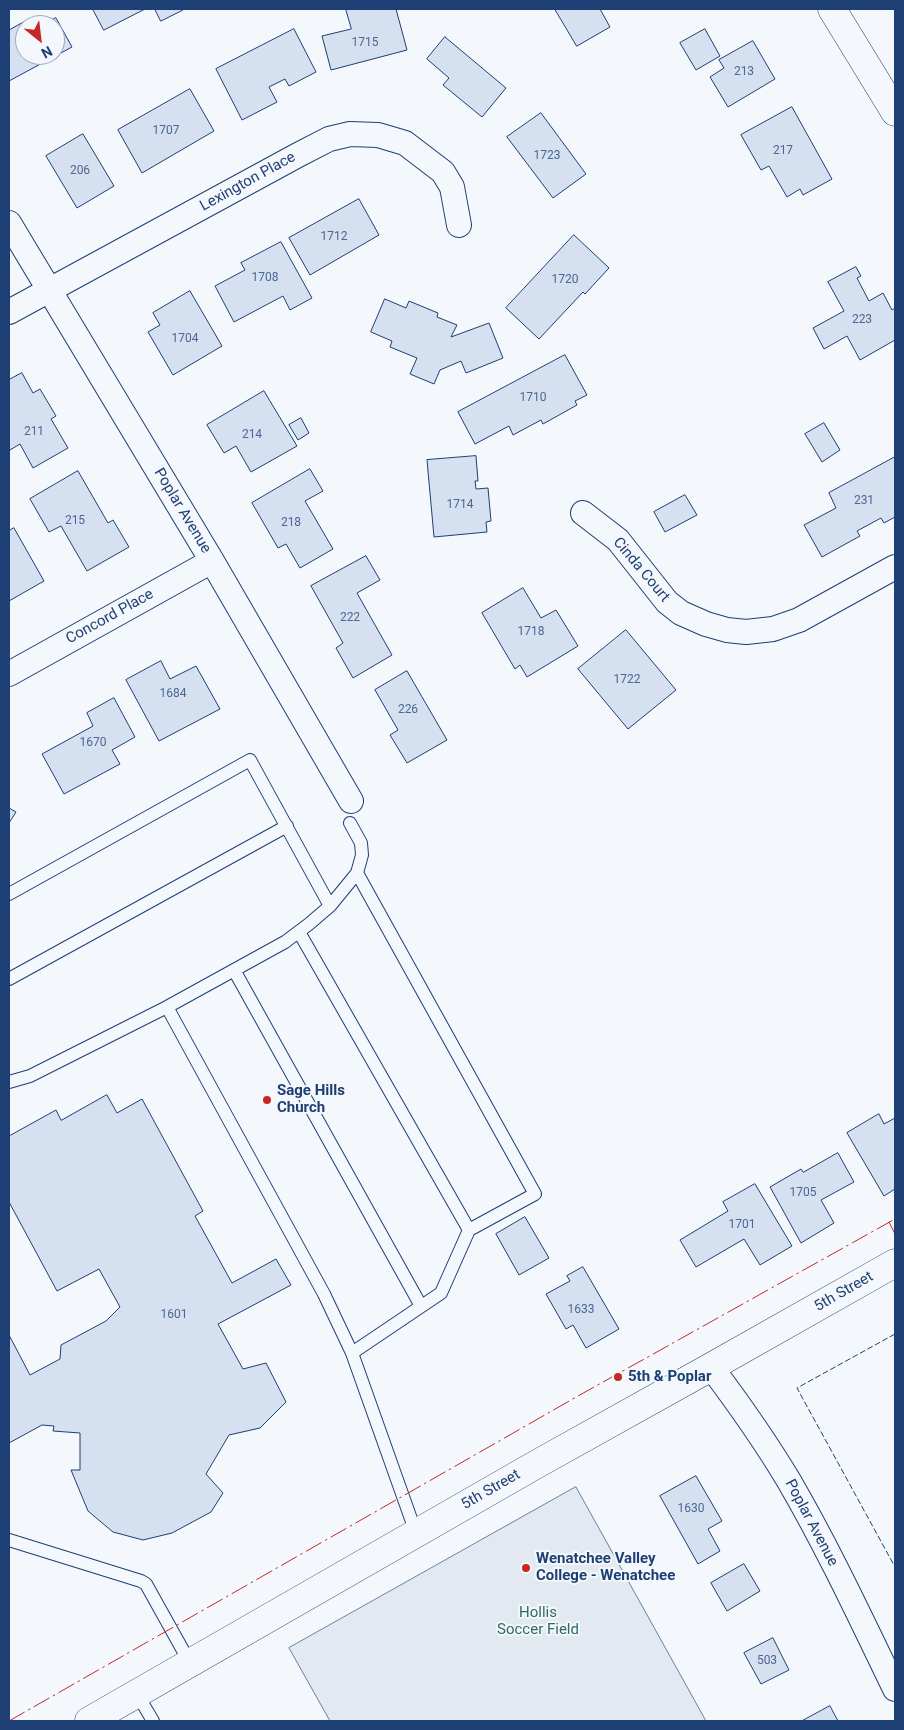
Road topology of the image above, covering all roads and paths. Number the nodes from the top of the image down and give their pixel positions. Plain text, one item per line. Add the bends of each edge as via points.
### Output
1 (832, 9) edge
2 (895, 112) edge
3 (9, 223) edge
4 (459, 225) dead end
5 (50, 290) junction
6 (9, 312) edge
7 (583, 513) dead end
8 (212, 561) junction
9 (895, 567) edge
10 (9, 674) edge
11 (350, 812) joint
12 (287, 826) junction
13 (357, 873) junction
14 (9, 894) edge
15 (330, 906) junction
16 (299, 932) junction
17 (234, 970) junction
18 (9, 979) edge
19 (167, 1007) junction
20 (9, 1082) edge
21 (469, 1230) junction
22 (895, 1263) edge
23 (421, 1306) junction
24 (352, 1353) junction
25 (711, 1368) junction
26 (416, 1533) junction
27 (9, 1540) edge
28 (190, 1663) junction
29 (895, 1688) edge
30 (137, 1694) junction
31 (89, 1721) edge
32 (153, 1721) edge

1 - 2 main road
3 - 5 street, Poplar Avenue
4 - 5 street, Lexington Place via 452,187 443,172 405,143 378,135 350,134 329,139
5 - 6 street, Lexington Place
5 - 8 street, Poplar Avenue
7 - 9 street, Cinda Court via 618,540 666,602 681,613 727,630 773,629 799,620
8 - 10 street, Concord Place
8 - 11 street, Poplar Avenue
11 - 13 lane via 362,855
12 - 14 lane via 250,760
12 - 15 lane
12 - 18 lane
13 - 15 lane
13 - 21 lane via 534,1194
15 - 16 lane
16 - 17 lane
16 - 21 lane
17 - 19 lane
17 - 23 lane
19 - 20 lane via 30,1076
19 - 24 lane via 324,1294
21 - 23 lane via 441,1293
22 - 25 main road, 5th Street
23 - 24 lane
24 - 26 lane
25 - 26 main road, 5th Street
25 - 29 street, Poplar Avenue via 750,1420 789,1481
26 - 28 main road, 5th Street
27 - 28 lane via 146,1584
28 - 30 main road, 5th Street
30 - 31 main road, 5th Street
30 - 32 lane

